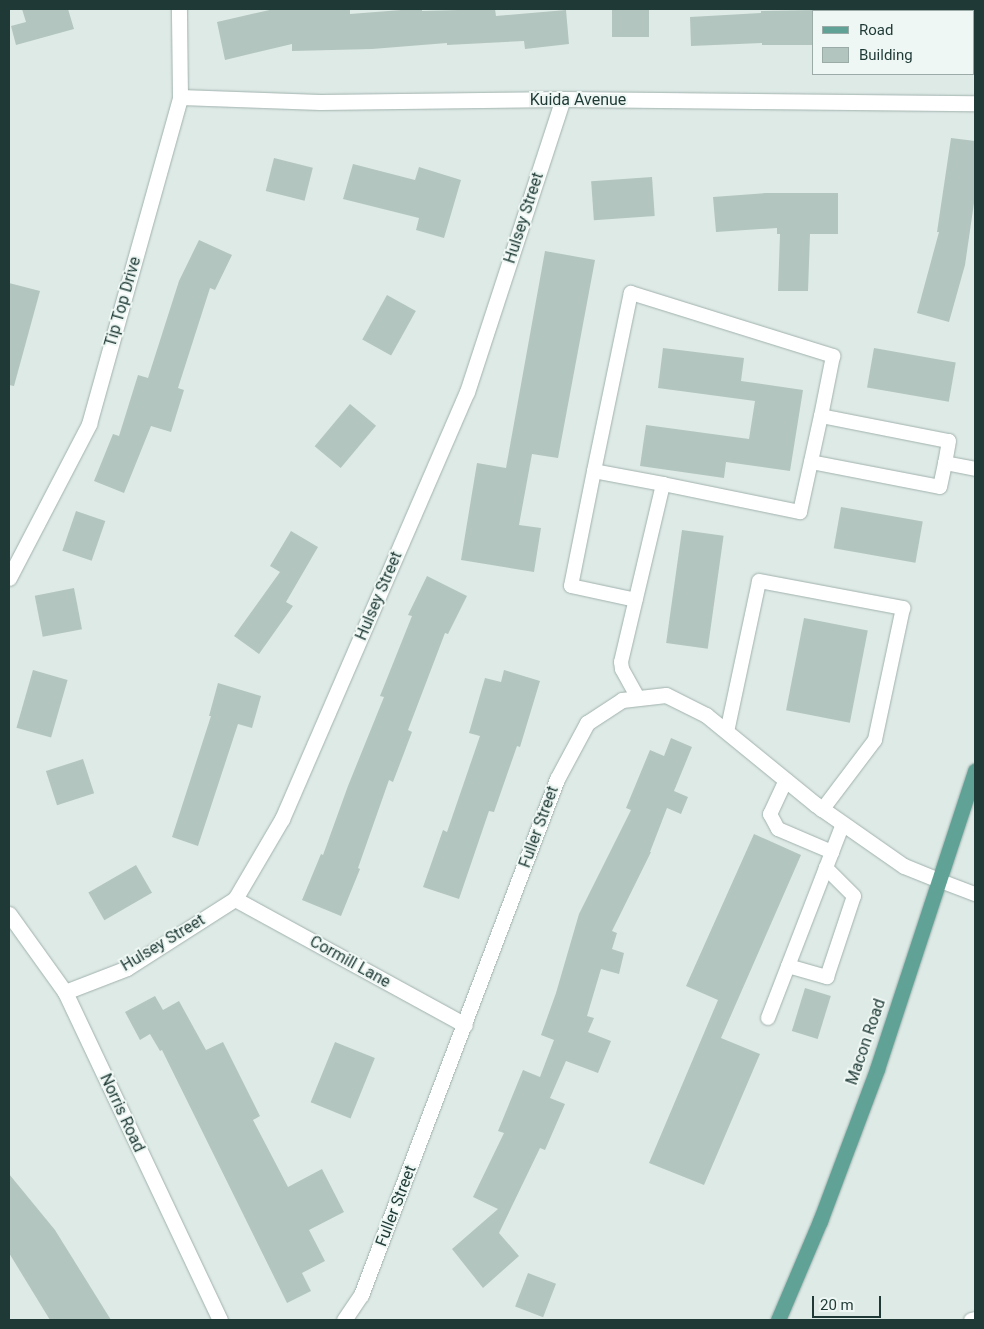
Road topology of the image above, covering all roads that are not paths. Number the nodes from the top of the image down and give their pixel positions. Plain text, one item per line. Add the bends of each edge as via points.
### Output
1 (179, 9) edge
2 (180, 97) junction
3 (563, 99) junction
4 (975, 103) edge
5 (821, 416) junction
6 (811, 462) junction
7 (945, 463) junction
8 (975, 469) edge
9 (594, 472) junction
10 (663, 484) junction
11 (9, 578) edge
12 (636, 600) junction
13 (638, 698) junction
14 (727, 732) junction
15 (975, 771) edge
16 (786, 780) junction
17 (822, 810) junction
18 (843, 824) junction
19 (832, 852) junction
20 (826, 868) junction
21 (938, 880) junction
22 (975, 894) edge
23 (235, 899) junction
24 (9, 914) edge
25 (788, 966) junction
26 (65, 992) junction
27 (768, 1018) dead end
28 (465, 1025) junction
29 (975, 1319) edge
30 (220, 1320) edge
31 (344, 1320) edge
32 (778, 1320) edge
33 (971, 1320) edge

1 - 2 street, Tip Top Drive
2 - 3 street, Kuida Avenue via 320,102
2 - 11 street, Tip Top Drive via 89,424
3 - 4 street, Kuida Avenue
3 - 23 street, Hulsey Street via 467,392 282,819
5 - 6 lane
5 - 7 lane via 949,441
5 - 9 lane via 833,356 631,293
6 - 7 lane via 940,487
6 - 10 lane via 800,512
7 - 8 lane
9 - 10 lane
9 - 12 lane via 571,586
10 - 12 lane
12 - 13 lane via 621,662
13 - 14 street, Fuller Street via 666,695 706,714
13 - 28 street, Fuller Street via 622,700 587,723 557,779
14 - 16 street, Fuller Street
14 - 17 lane via 759,580 904,608 875,740
15 - 21 main road, Macon Road
16 - 17 street, Fuller Street
16 - 19 lane via 770,814 778,829
17 - 18 street, Fuller Street
18 - 19 lane
18 - 21 street, Fuller Street via 904,866
19 - 20 lane
20 - 25 lane
20 - 25 lane via 854,896 827,978
21 - 22 lane
21 - 32 main road, Macon Road via 877,1069 820,1222
23 - 26 street, Hulsey Street via 127,968
23 - 28 street, Cormill Lane
24 - 26 street, Norris Road
25 - 27 lane
26 - 30 street, Norris Road
28 - 31 street, Fuller Street via 362,1295
29 - 33 street

